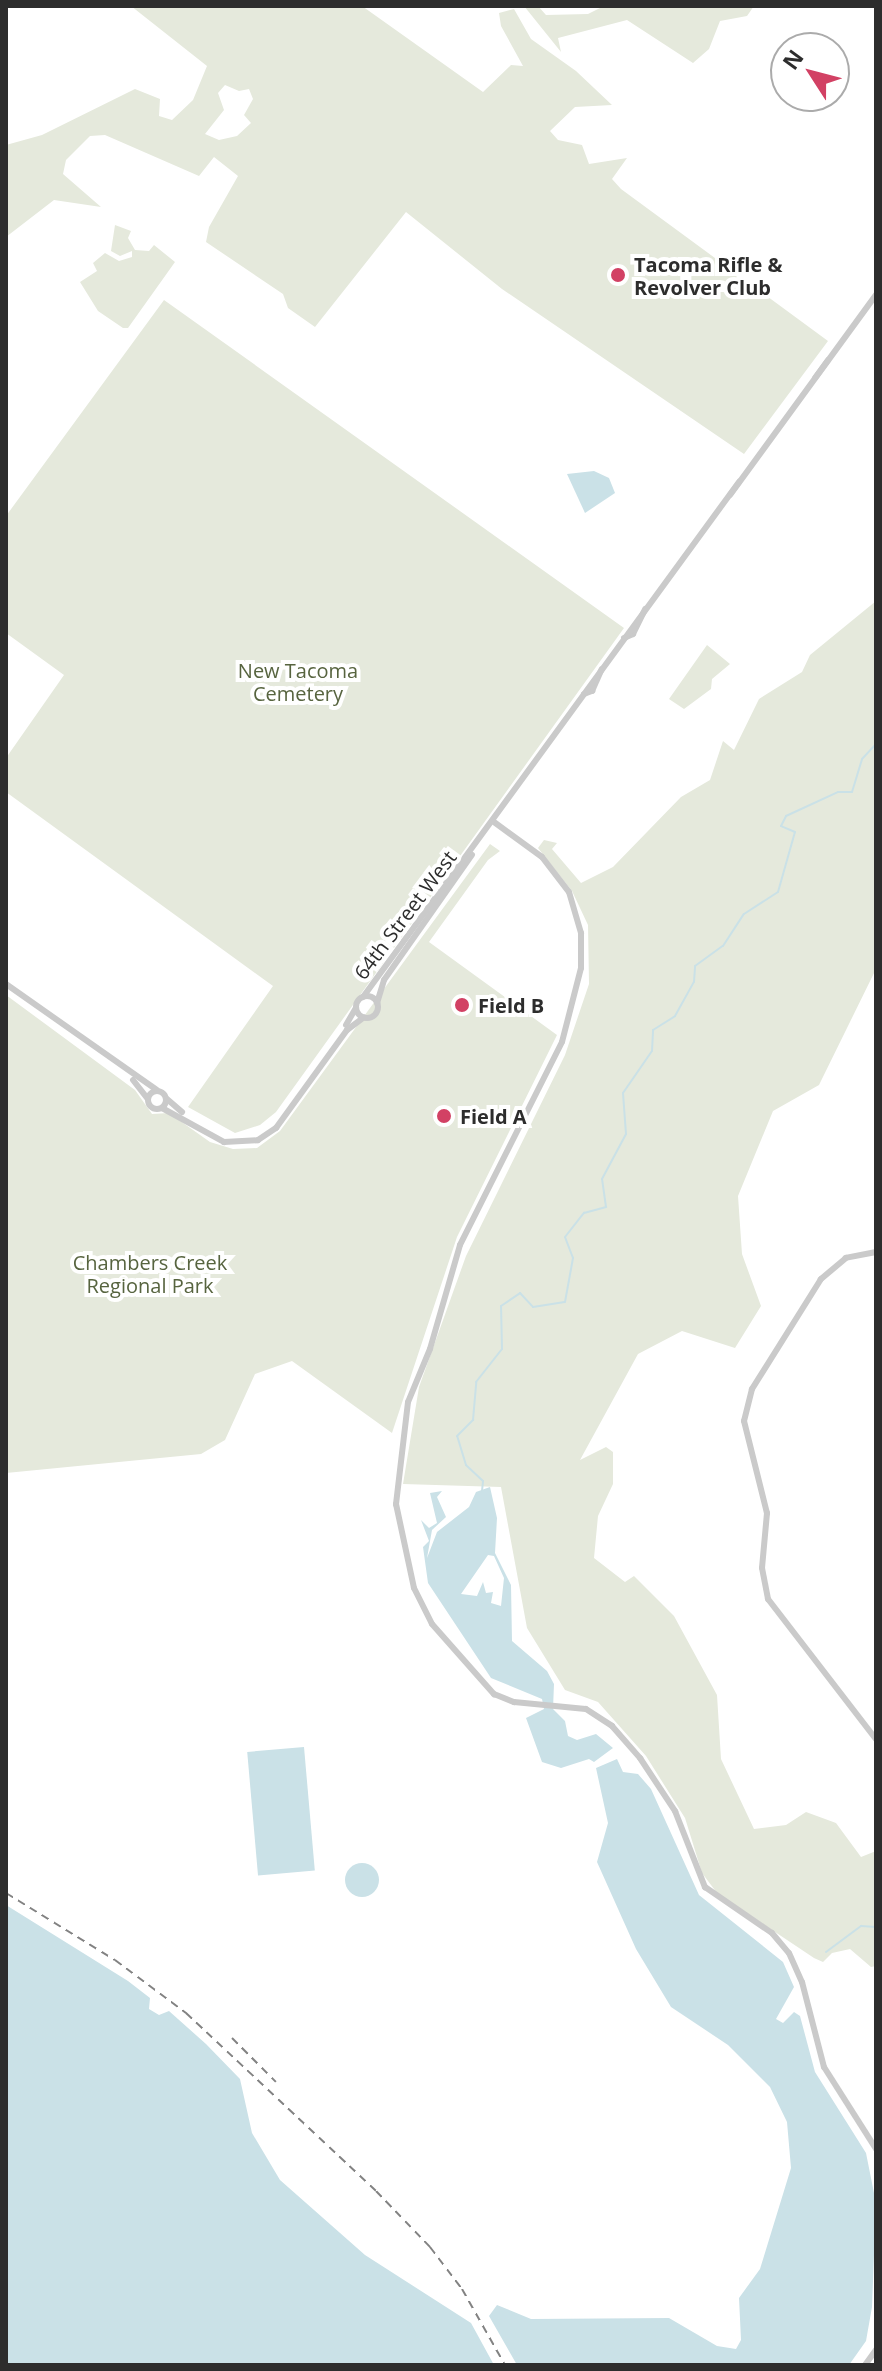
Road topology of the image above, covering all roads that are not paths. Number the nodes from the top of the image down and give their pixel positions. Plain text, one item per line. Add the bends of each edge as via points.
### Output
1 (876, 295) edge
2 (494, 822) junction
3 (473, 851) junction
4 (6, 986) edge
5 (363, 997) junction
6 (377, 1003) junction
7 (356, 1008) junction
8 (364, 1017) junction
9 (157, 1090) junction
10 (148, 1099) junction
11 (167, 1099) junction
12 (162, 1108) junction
13 (251, 1140) junction
14 (876, 1252) edge
15 (876, 1739) edge
16 (876, 2149) edge
17 (876, 2350) edge
18 (865, 2365) edge

1 - 2 street, 64th Street West
2 - 3 street, 64th Street West
2 - 16 street via 542,857 569,892 581,933 581,968 562,1042 477,1206 408,1402 396,1504 414,1588 432,1624 494,1694 514,1702 586,1709 619,1733 675,1811 705,1887 772,1933 789,1953 824,2067
3 - 5 street, 64th Street West
3 - 6 street, 64th Street West via 384,980
4 - 9 street
4 - 10 street via 135,1082
5 - 6 street
5 - 7 street, 64th Street West
6 - 8 street, 64th Street West via 375,1014
7 - 8 street
7 - 13 street, 64th Street West via 281,1115
8 - 13 street via 347,1030 276,1128
9 - 10 street
9 - 11 street
10 - 12 street via 152,1107
11 - 12 street
11 - 13 street via 216,1136
12 - 13 street via 215,1139
14 - 15 street via 846,1258 821,1279 752,1389 744,1421 767,1513 762,1568 768,1599
17 - 18 street

